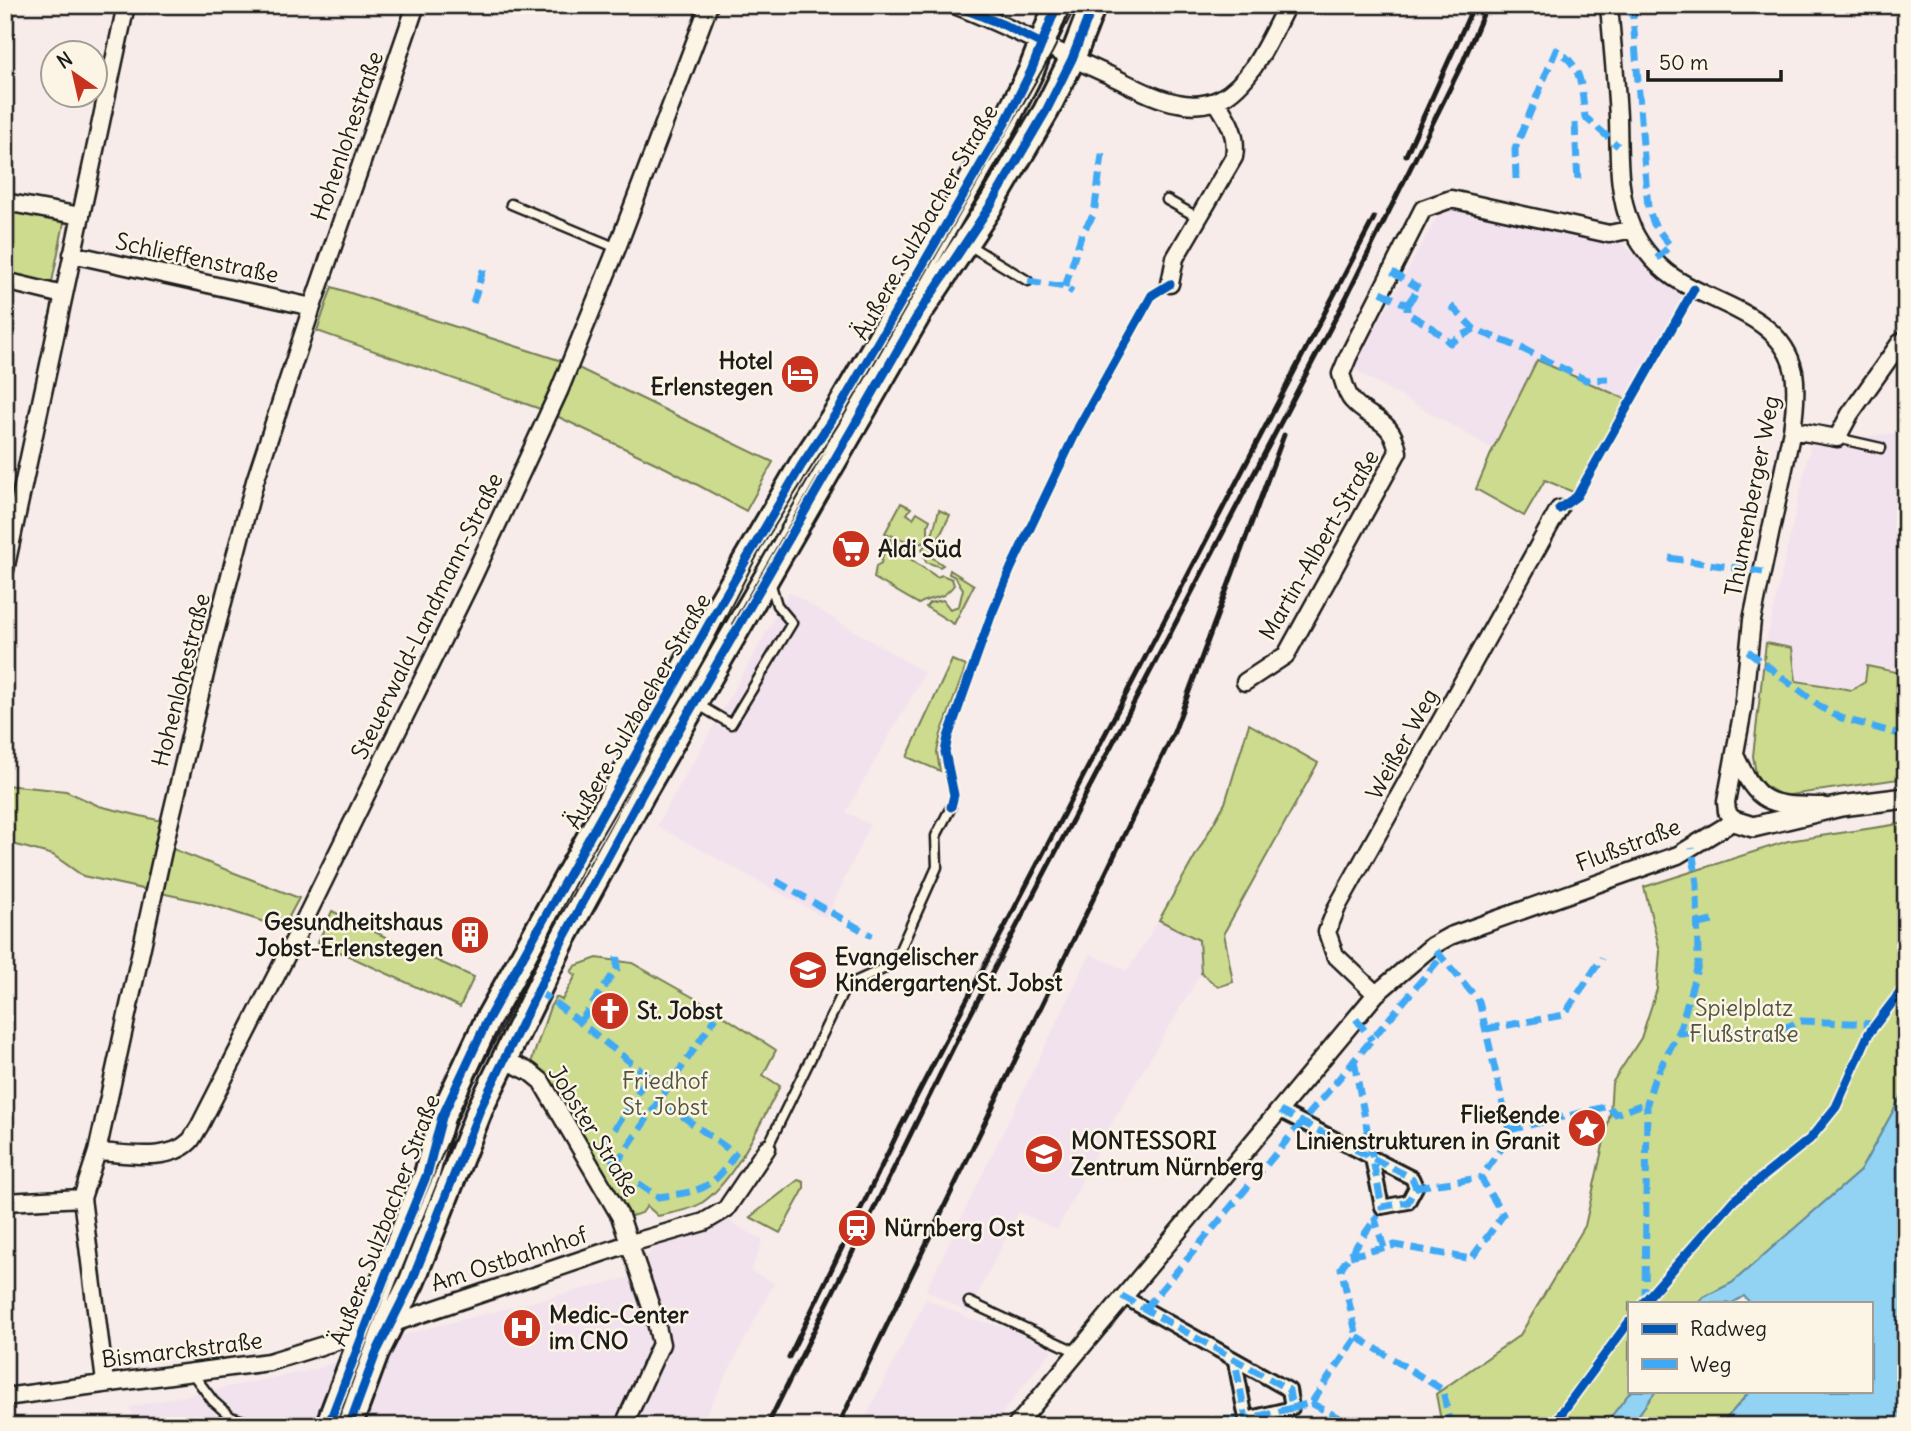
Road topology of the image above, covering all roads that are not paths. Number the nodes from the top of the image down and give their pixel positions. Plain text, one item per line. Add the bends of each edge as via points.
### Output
1 (126, 5) edge
2 (416, 5) edge
3 (709, 5) edge
4 (954, 5) edge
5 (1057, 5) edge
6 (1093, 5) edge
7 (1287, 5) edge
8 (1609, 5) edge
9 (1042, 44) junction
10 (1072, 59) junction
11 (1216, 101) junction
12 (1167, 200) dead end
13 (5, 202) edge
14 (511, 204) dead end
15 (81, 216) junction
16 (1199, 218) junction
17 (1633, 229) junction
18 (965, 242) junction
19 (617, 248) junction
20 (72, 254) junction
21 (5, 281) edge
22 (1028, 281) dead end
23 (1170, 284) dead end
24 (63, 295) junction
25 (312, 307) junction
26 (1906, 339) edge
27 (1793, 430) junction
28 (1837, 438) junction
29 (1881, 448) dead end
30 (812, 472) junction
31 (12, 507) edge
32 (1559, 509) dead end
33 (5, 570) edge
34 (768, 574) junction
35 (1245, 682) dead end
36 (695, 702) junction
37 (1735, 755) junction
38 (611, 798) junction
39 (1906, 798) edge
40 (1841, 806) junction
41 (951, 807) dead end
42 (634, 809) junction
43 (1734, 821) junction
44 (579, 855) junction
45 (601, 868) junction
46 (1376, 994) junction
47 (503, 1059) junction
48 (1280, 1111) junction
49 (766, 1148) joint
50 (97, 1152) junction
51 (1372, 1158) dead end
52 (82, 1198) junction
53 (5, 1202) edge
54 (631, 1243) junction
55 (1122, 1296) junction
56 (969, 1302) dead end
57 (389, 1324) junction
58 (362, 1334) junction
59 (1077, 1352) junction
60 (1235, 1361) junction
61 (192, 1373) junction
62 (106, 1382) junction
63 (5, 1397) edge
64 (628, 1418) dead end
65 (259, 1426) edge
66 (328, 1426) edge
67 (349, 1426) edge
68 (1016, 1426) edge

1 - 15 street
2 - 25 street, Hohenlohestraße
3 - 19 street, Steuerwald-Landmann-Straße
4 - 9 street
5 - 9 main road, Äußere Sulzbacher Straße
6 - 10 main road, Äußere Sulzbacher Straße
7 - 11 street via 1252,67 1234,90
8 - 17 street, Thumenberger Weg via 1618,146
9 - 10 street
9 - 30 main road, Äußere Sulzbacher Straße via 961,200 839,409
10 - 11 street via 1168,101
10 - 18 main road, Äußere Sulzbacher Straße via 1006,180
11 - 16 street via 1237,143 1234,157
12 - 16 lane
13 - 15 street
14 - 19 lane
15 - 20 street
16 - 23 street via 1175,258
17 - 27 street, Thumenberger Weg via 1668,273 1771,331 1793,369
17 - 35 street, Martin-Albert-Straße via 1609,234 1451,199 1423,209 1341,374 1350,399 1395,436 1398,452 1286,655
18 - 22 lane
18 - 30 main road, Äußere Sulzbacher Straße
19 - 50 street, Steuerwald-Landmann-Straße via 559,391 474,577 199,1127 190,1141 164,1154
20 - 24 street
20 - 25 street, Schlieffenstraße
21 - 24 street
24 - 31 street
25 - 50 street, Hohenlohestraße via 255,481 217,627
26 - 28 street
27 - 28 street
27 - 37 street, Thumenberger Weg via 1752,620
28 - 29 lane
30 - 34 main road, Äußere Sulzbacher Straße
30 - 38 main road, Äußere Sulzbacher Straße
31 - 33 street
32 - 46 street, Weißer Weg via 1327,932 1335,955
34 - 36 main road, Äußere Sulzbacher Straße
34 - 36 lane via 777,606 792,623 731,724
36 - 42 main road, Äußere Sulzbacher Straße
37 - 40 street via 1762,797 1781,805
37 - 43 street, Thumenberger Weg via 1726,802
38 - 42 main road
38 - 44 main road, Äußere Sulzbacher Straße
39 - 40 street
40 - 43 street via 1753,827
41 - 49 lane via 936,836 937,867 899,952 883,969 846,986
42 - 45 main road, Äußere Sulzbacher Straße
43 - 46 street, Flußstraße via 1678,855 1450,936
44 - 45 main road
44 - 58 main road, Äußere Sulzbacher Straße via 466,1063
45 - 47 main road, Äußere Sulzbacher Straße
46 - 48 street, Flußstraße
47 - 54 street, Jobster Straße via 541,1081
47 - 57 main road, Äußere Sulzbacher Straße via 412,1281
48 - 51 street
48 - 55 street, Flußstraße
49 - 54 street, Am Ostbahnhof via 726,1209 704,1222
50 - 52 street, Hohenlohestraße
52 - 53 street
52 - 62 street, Hohenlohestraße
54 - 57 street, Am Ostbahnhof
54 - 64 street via 661,1344
55 - 59 street, Flußstraße
55 - 60 street
56 - 59 lane
57 - 58 street, Am Ostbahnhof
57 - 67 main road, Äußere Sulzbacher Straße
58 - 61 street, Bismarckstraße via 269,1362
58 - 66 main road, Äußere Sulzbacher Straße
59 - 68 street, Flußstraße
60 - 60 street via 1289,1390 1292,1408 1246,1419
61 - 62 street, Bismarckstraße
61 - 65 lane via 231,1417
62 - 63 street, Bismarckstraße

